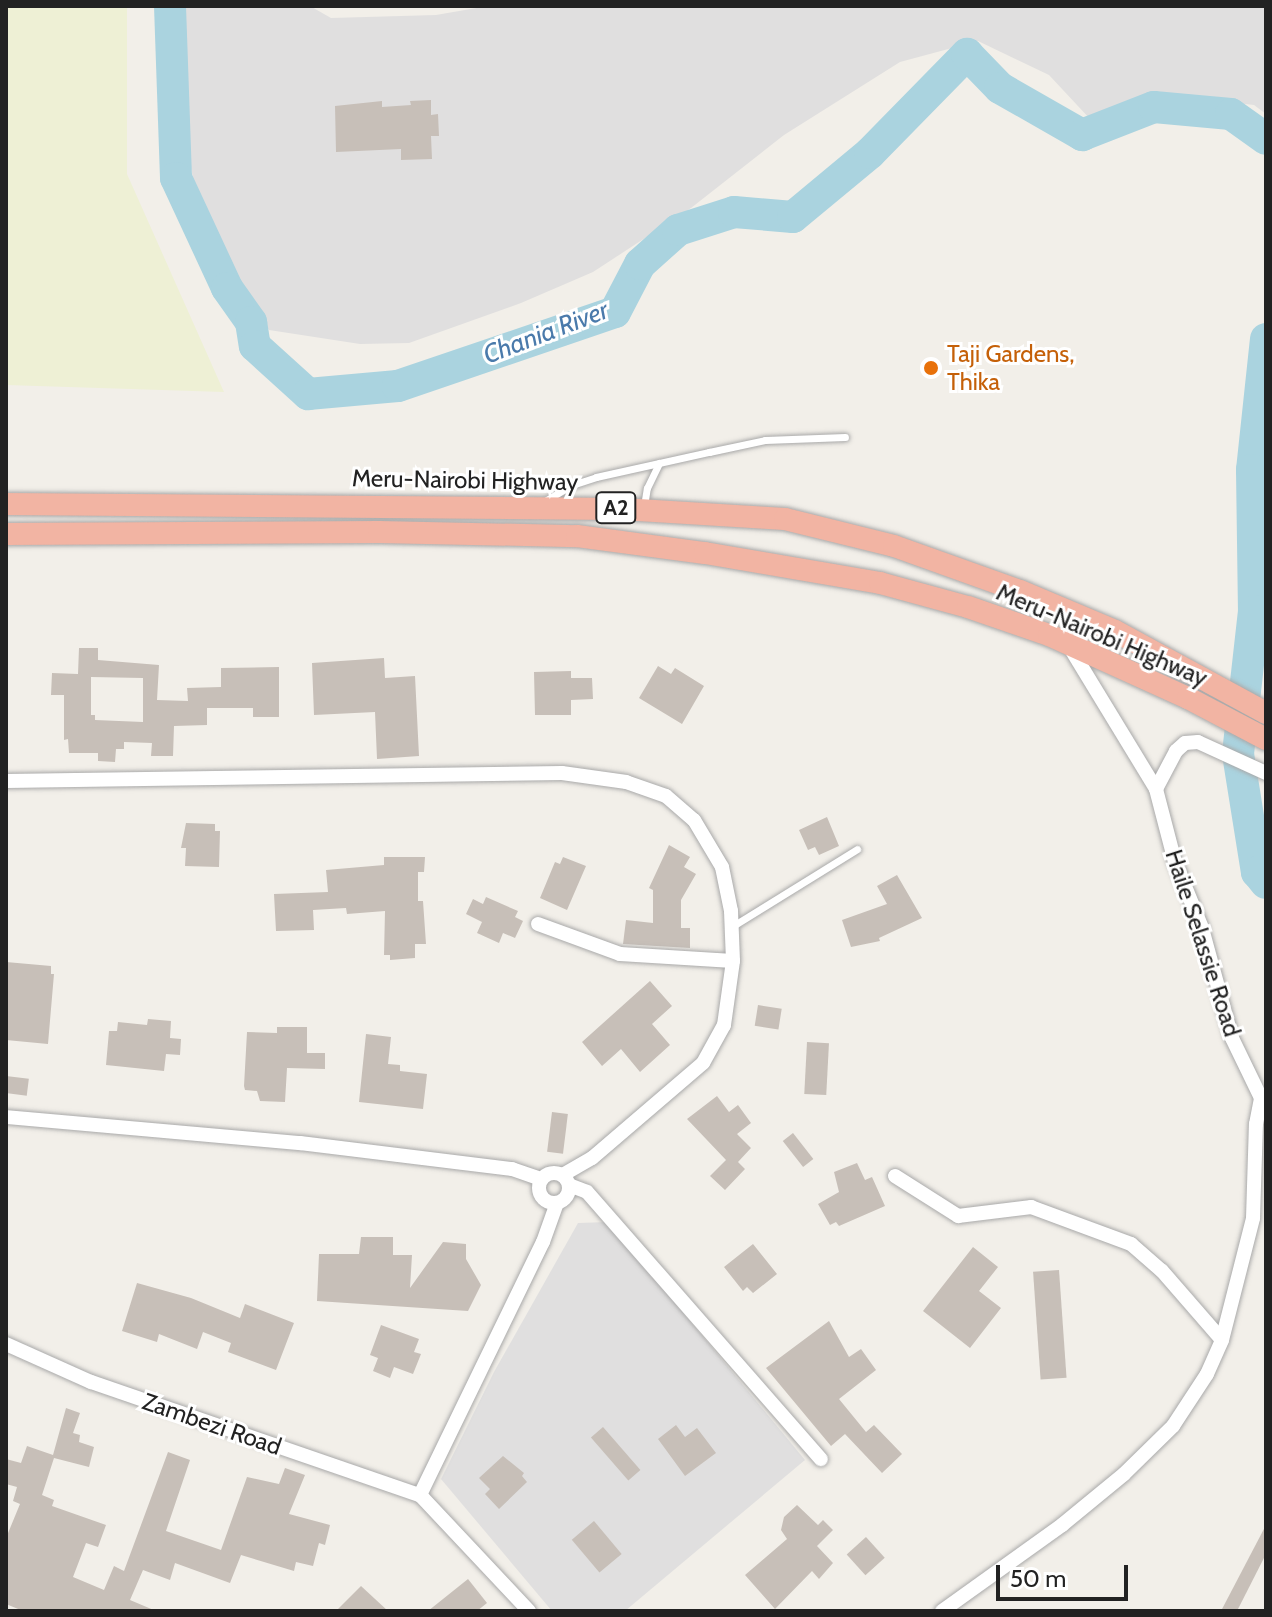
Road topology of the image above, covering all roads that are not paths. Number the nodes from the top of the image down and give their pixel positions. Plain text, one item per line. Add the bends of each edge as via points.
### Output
1 (845, 437) dead end
2 (659, 463) junction
3 (6, 504) edge
4 (535, 507) junction
5 (643, 510) junction
6 (6, 534) edge
7 (1069, 646) junction
8 (1263, 729) edge
9 (1261, 771) edge
10 (6, 781) edge
11 (1156, 789) junction
12 (857, 849) dead end
13 (538, 924) dead end
14 (731, 927) junction
15 (733, 961) junction
16 (1264, 1095) edge
17 (6, 1117) edge
18 (895, 1176) dead end
19 (541, 1179) junction
20 (565, 1180) junction
21 (557, 1203) junction
22 (1222, 1340) junction
23 (6, 1344) edge
24 (821, 1459) dead end
25 (420, 1495) junction
26 (529, 1611) edge
27 (942, 1611) edge

1 - 2 lane via 765,440
2 - 4 lane via 572,485
2 - 5 lane
3 - 4 highway, Meru-Nairobi Highway / A2
4 - 5 highway, Meru-Nairobi Highway / A2
5 - 8 highway, Meru-Nairobi Highway / A2 via 785,519 894,546 1115,631 1196,675
6 - 7 highway, Meru-Nairobi Highway / A2 via 577,536 880,583 968,607
7 - 8 highway, Meru-Nairobi Highway / A2
7 - 11 street, Haile Selassie Road
9 - 11 street via 1192,742 1180,745
10 - 14 street via 562,773 626,782 666,796 694,820 722,867
11 - 16 street, Haile Selassie Road via 1232,1038
12 - 14 lane
13 - 15 street via 620,954
14 - 15 street
15 - 20 street via 724,1025 703,1063
16 - 22 street, Haile Selassie Road via 1256,1124 1253,1218
17 - 19 street via 300,1143 512,1169
18 - 22 street via 958,1216 1031,1207 1131,1244
19 - 20 street via 551,1173
19 - 21 street via 541,1196
20 - 21 street via 566,1196
20 - 24 street via 587,1192
21 - 25 street
22 - 27 street, Haile Selassie Road via 1173,1426 1124,1474
23 - 25 street, Zambezi Road via 91,1382
25 - 26 street

